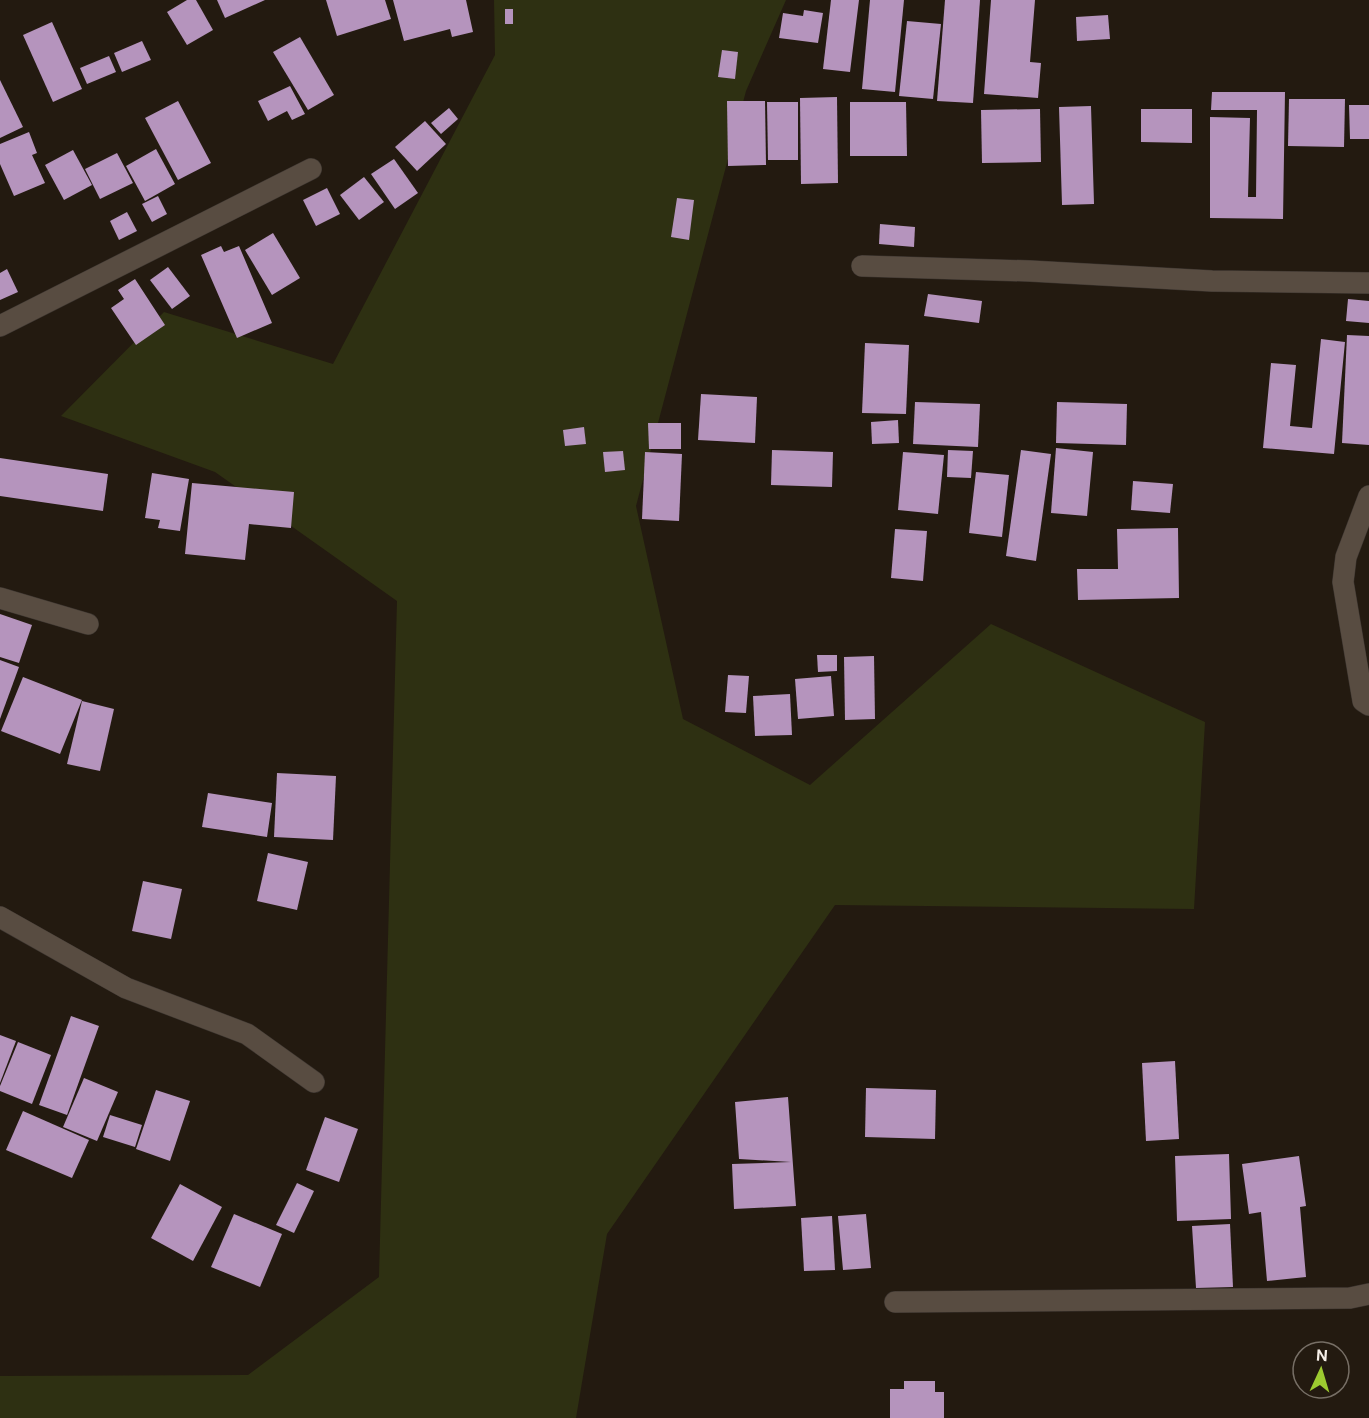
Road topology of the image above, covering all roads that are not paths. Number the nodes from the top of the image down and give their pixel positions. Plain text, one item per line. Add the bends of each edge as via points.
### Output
1 (310, 169) dead end
2 (862, 266) dead end
3 (1369, 283) edge
4 (0, 326) edge
5 (1369, 496) edge
6 (0, 598) edge
7 (88, 624) dead end
8 (1369, 705) edge
9 (0, 917) edge
10 (314, 1082) dead end
11 (1369, 1294) edge
12 (895, 1302) dead end

1 - 4 street
2 - 3 street via 1212,281
5 - 8 street via 1346,557 1343,582 1363,701
6 - 7 street
9 - 10 street via 126,988 247,1034
11 - 12 street via 1350,1298

